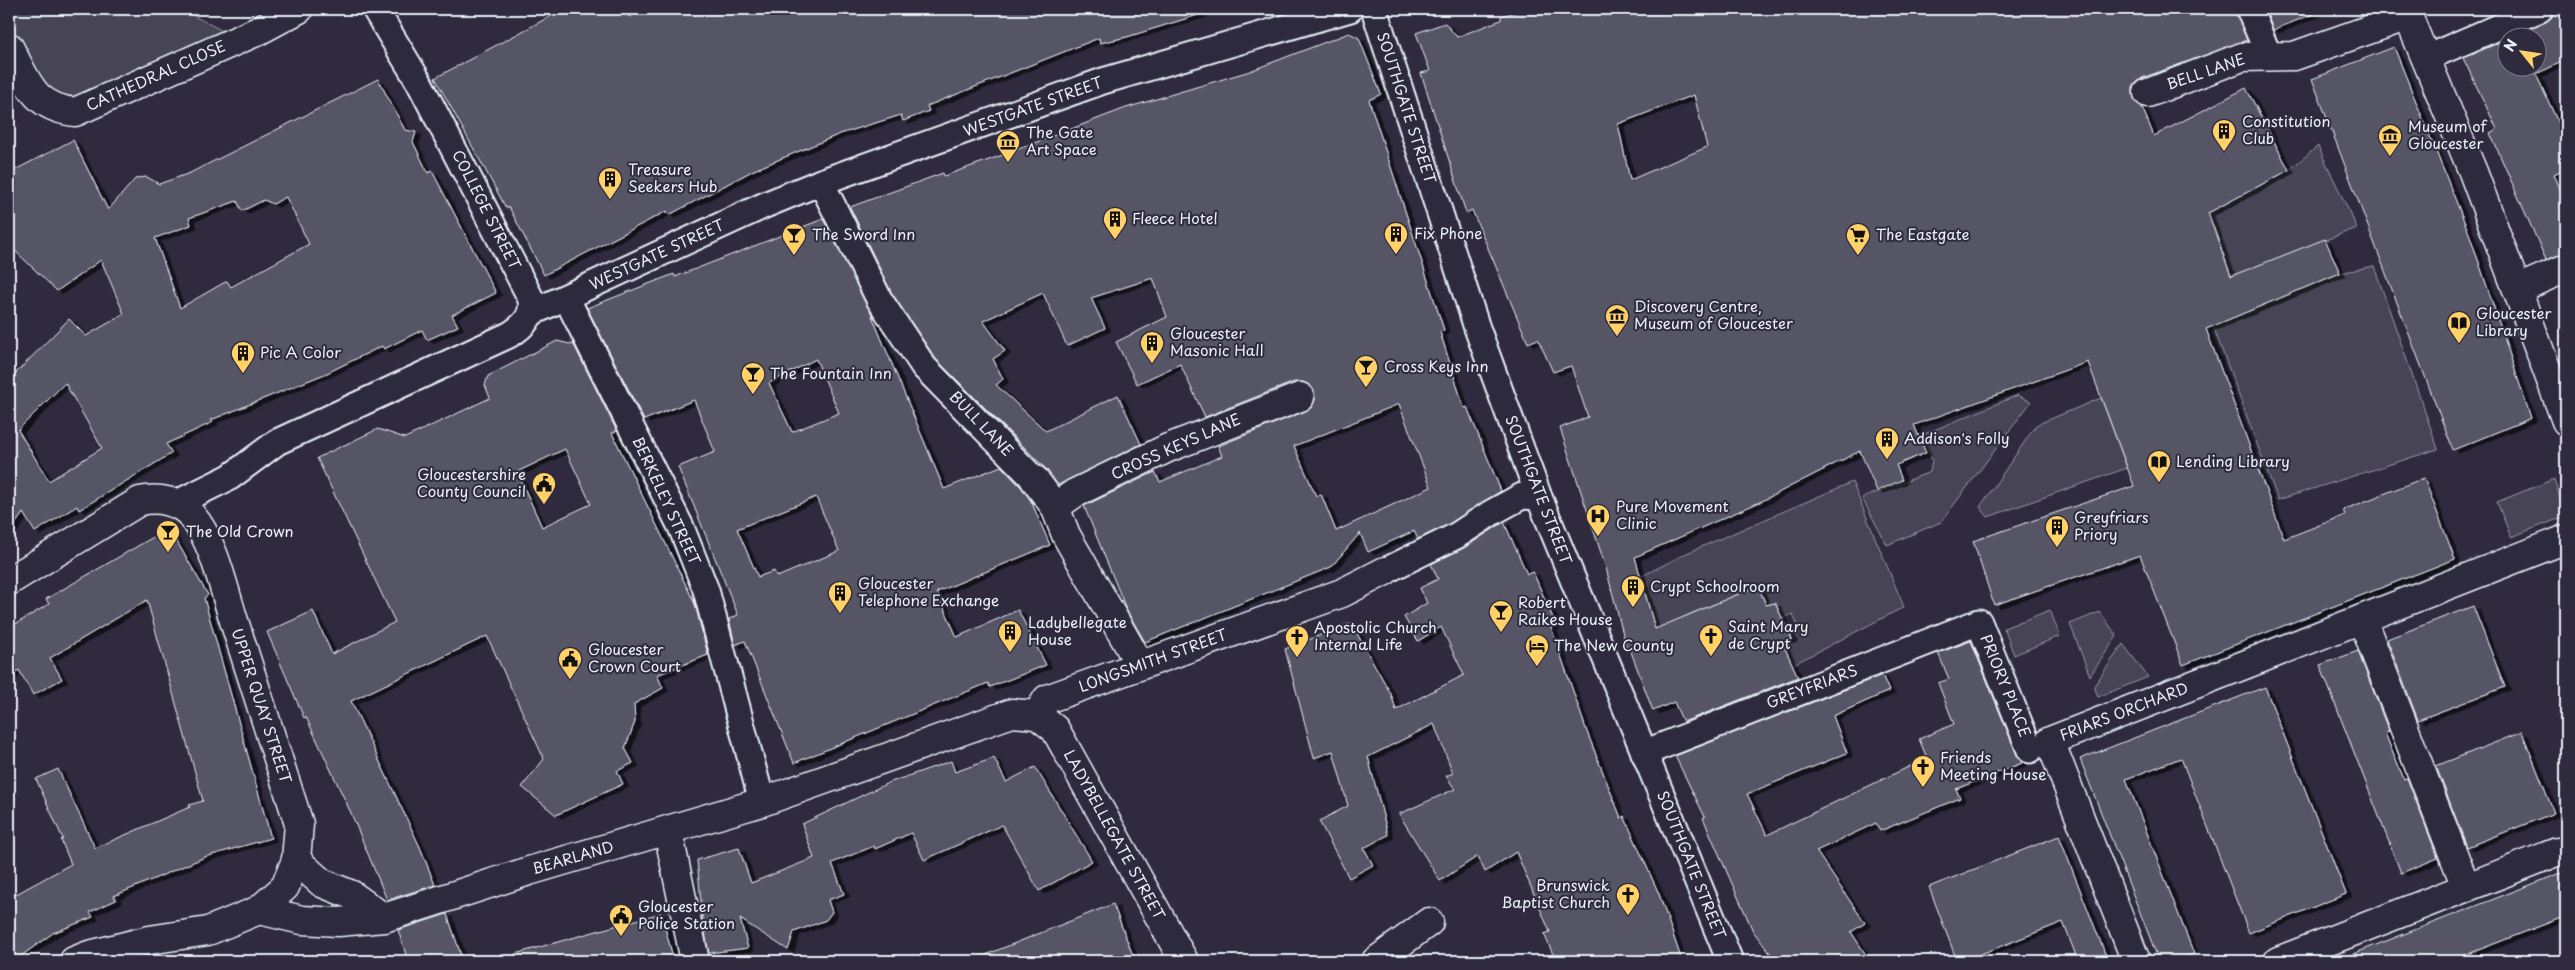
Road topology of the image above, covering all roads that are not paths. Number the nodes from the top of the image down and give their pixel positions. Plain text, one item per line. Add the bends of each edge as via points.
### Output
1 (299, 9) edge
2 (375, 9) edge
3 (1350, 9) edge
4 (1374, 9) edge
5 (2249, 9) edge
6 (2540, 9) edge
7 (9, 47) edge
8 (2269, 56) junction
9 (2426, 58) junction
10 (2148, 93) dead end
11 (821, 182) junction
12 (2566, 268) edge
13 (2518, 289) junction
14 (566, 297) junction
15 (531, 313) junction
16 (1300, 397) dead end
17 (2566, 421) edge
18 (1035, 480) joint
19 (1539, 497) junction
20 (175, 504) junction
21 (1055, 507) junction
22 (2566, 538) edge
23 (1385, 572) joint
24 (9, 581) edge
25 (2362, 619) junction
26 (1979, 622) joint
27 (1140, 665) junction
28 (1037, 715) junction
29 (2030, 750) dead end
30 (1644, 752) junction
31 (762, 802) junction
32 (668, 831) junction
33 (2557, 852) dead end
34 (296, 860) junction
35 (2466, 888) junction
36 (258, 910) junction
37 (384, 918) junction
38 (1429, 922) dead end
39 (74, 961) edge
40 (695, 961) edge
41 (1184, 961) edge
42 (1376, 961) edge
43 (1730, 961) edge
44 (2136, 961) edge
45 (2278, 961) edge

1 - 7 street, CATHEDRAL CLOSE via 258,31 75,112 60,110 33,94
2 - 15 street, COLLEGE STREET via 434,109 530,297
3 - 11 street, WESTGATE STREET via 1103,81
4 - 19 street, SOUTHGATE STREET via 1477,328
5 - 8 street
6 - 9 street
8 - 9 street, BELL LANE via 2294,56 2408,16
8 - 10 street, BELL LANE via 2242,57
9 - 13 street
11 - 14 street, WESTGATE STREET
11 - 18 street, BULL LANE via 878,299 924,367
12 - 13 street
13 - 17 street
14 - 15 street, WESTGATE STREET
14 - 31 street, BERKELEY STREET via 681,527 702,581
15 - 20 street, WESTGATE STREET via 520,329 509,335 277,442 230,477
16 - 21 street, CROSS KEYS LANE via 1168,448 1075,493
18 - 21 street, BULL LANE
19 - 23 street, LONGSMITH STREET via 1522,496 1456,536
19 - 30 street, SOUTHGATE STREET
20 - 24 street via 152,498 140,500
20 - 34 street, UPPER QUAY STREET via 192,515 214,560 299,824
21 - 27 street, BULL LANE via 1066,535
22 - 25 street, FRIARS ORCHARD
23 - 27 street, LONGSMITH STREET via 1342,593
25 - 35 street
25 - 44 street, FRIARS ORCHARD via 2050,740
26 - 29 street, PRIORY PLACE
26 - 30 street, GREYFRIARS
27 - 28 street, LONGSMITH STREET via 1047,699
28 - 31 street via 1012,713
28 - 41 street, LADYBELLEGATE STREET via 1055,729
30 - 43 street, SOUTHGATE STREET
31 - 32 street, BEARLAND
32 - 37 street, BEARLAND
32 - 40 street
33 - 35 street
34 - 36 street, UPPER QUAY STREET via 285,887
34 - 37 street via 322,883 352,895
35 - 45 street
36 - 37 street, BEARLAND via 302,920 338,922
36 - 39 street, UPPER QUAY STREET via 208,931 149,940
38 - 42 street

